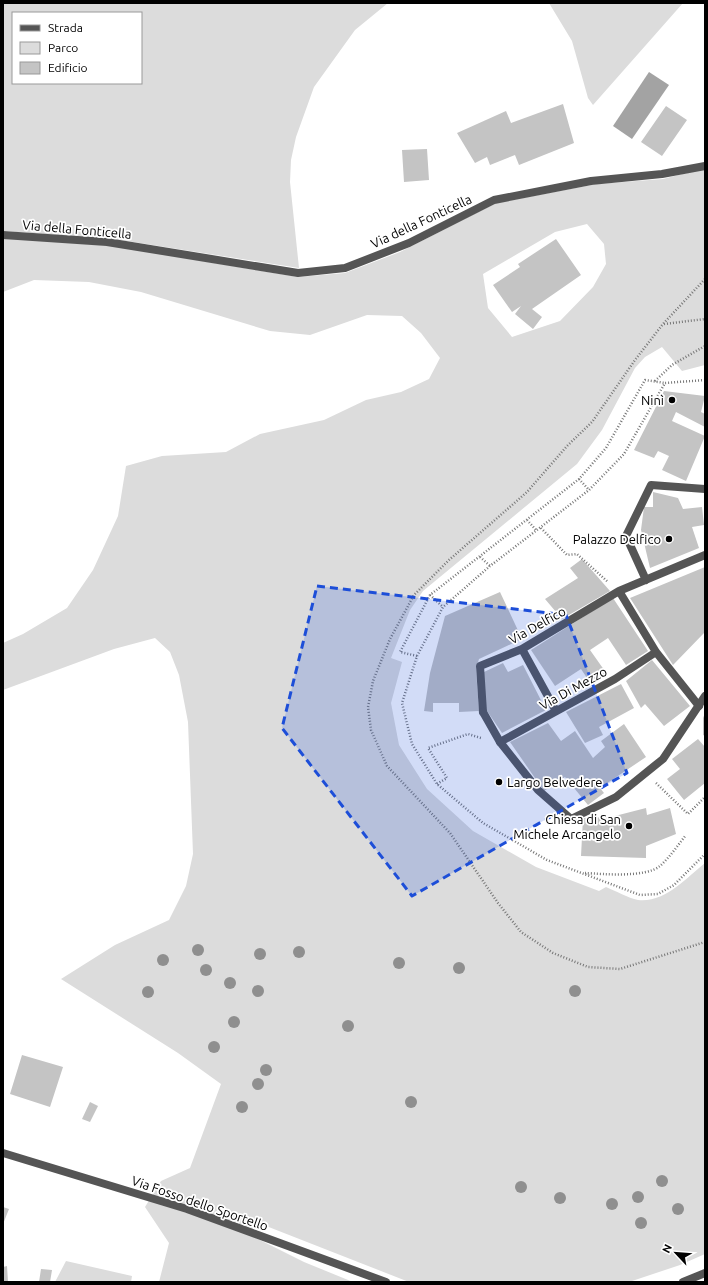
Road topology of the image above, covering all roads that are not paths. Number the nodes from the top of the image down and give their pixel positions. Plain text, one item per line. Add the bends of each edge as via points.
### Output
1 (705, 166) edge
2 (3, 235) edge
3 (705, 489) edge
4 (705, 555) edge
5 (646, 580) junction
6 (619, 591) junction
7 (522, 649) junction
8 (656, 652) junction
9 (705, 696) edge
10 (699, 706) junction
11 (556, 711) junction
12 (500, 742) junction
13 (3, 1153) edge
14 (705, 1273) edge
15 (381, 1281) edge
16 (683, 1282) edge

1 - 2 street, Via della Fonticella via 662,174 591,181 494,200 409,243 345,268 298,273 107,242
3 - 5 street via 651,485 626,536
4 - 5 street, Via Delfico
5 - 6 street, Via Delfico
6 - 7 street, Via Delfico
6 - 8 street
7 - 11 street
7 - 12 street, Via Delfico via 480,666 483,712
8 - 10 street
8 - 11 street, Via Di Mezzo via 615,679
9 - 10 street
10 - 12 street via 663,759 616,797 571,819 538,790
11 - 12 street, Via Di Mezzo
13 - 15 street, Via Fosso dello Sportello via 187,1209
14 - 16 street

